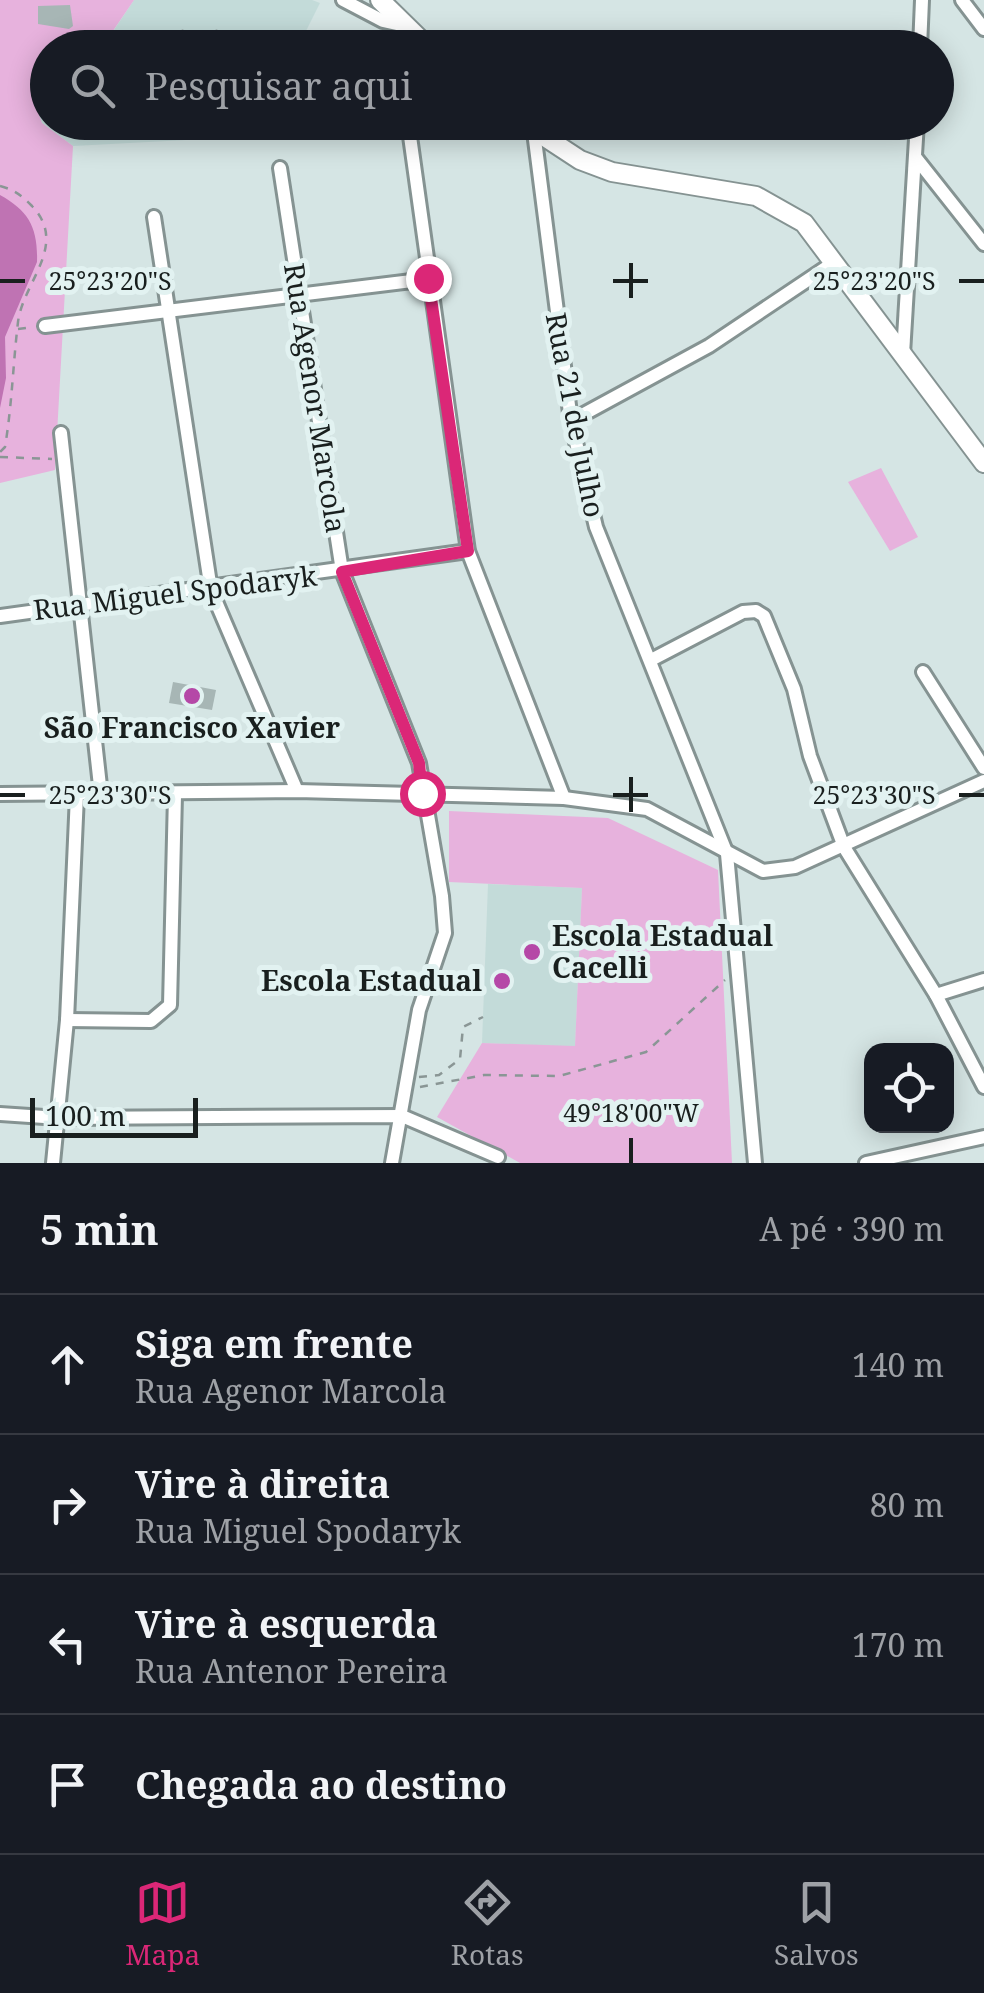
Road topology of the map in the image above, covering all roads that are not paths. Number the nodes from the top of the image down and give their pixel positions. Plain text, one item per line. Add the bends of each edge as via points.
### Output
1 (343, 0) edge
2 (922, 0) edge
3 (962, 0) edge
4 (389, 9) edge
5 (984, 29) edge
6 (411, 30) edge
7 (921, 30) edge
8 (410, 140) edge
9 (530, 140) edge
10 (548, 140) edge
11 (916, 140) edge
12 (916, 158) junction
13 (280, 168) dead end
14 (154, 217) dead end
15 (984, 244) edge
16 (832, 262) junction
17 (428, 278) junction
18 (298, 294) junction
19 (904, 301) junction
20 (170, 311) junction
21 (877, 321) junction
22 (45, 326) road end
23 (902, 354) junction
24 (571, 421) junction
25 (61, 433) dead end
26 (984, 462) edge
27 (468, 551) junction
28 (342, 572) junction
29 (211, 590) junction
30 (80, 604) junction
31 (0, 616) edge
32 (651, 660) junction
33 (923, 672) dead end
34 (984, 768) edge
35 (984, 781) edge
36 (297, 791) junction
37 (422, 793) junction
38 (0, 794) edge
39 (76, 795) junction
40 (101, 795) junction
41 (175, 795) junction
42 (564, 798) junction
43 (844, 847) junction
44 (727, 854) junction
45 (984, 980) edge
46 (936, 995) junction
47 (67, 1020) junction
48 (984, 1087) edge
49 (403, 1112) junction
50 (0, 1114) edge
51 (59, 1118) junction
52 (984, 1137) edge
53 (498, 1156) dead end
54 (53, 1163) edge
55 (392, 1163) edge
56 (755, 1163) edge
57 (866, 1163) edge

1 - 4 street via 383,21
2 - 7 street
3 - 5 street
4 - 6 main road
8 - 17 street
9 - 24 street, Rua 21 de Julho
10 - 16 main road via 612,172 756,196 804,223
11 - 12 street
12 - 15 street
12 - 19 street
13 - 18 street, Rua Agenor Marcola
14 - 20 street
16 - 21 main road
16 - 24 street via 709,346
17 - 18 street
17 - 27 street
18 - 20 street
18 - 28 street, Rua Agenor Marcola
19 - 21 street via 899,312
19 - 23 street
20 - 22 street
20 - 29 street
21 - 23 main road
23 - 26 main road
24 - 32 street, Rua 21 de Julho via 596,527
25 - 30 street
27 - 28 street, Rua Miguel Spodaryk
27 - 42 street
28 - 29 street, Rua Miguel Spodaryk
28 - 37 street, Rua Agenor Marcola via 419,763
29 - 30 street, Rua Miguel Spodaryk
29 - 36 street
30 - 31 street, Rua Miguel Spodaryk
30 - 40 street
32 - 43 street via 743,612 764,616
32 - 44 street, Rua 21 de Julho
33 - 34 street
35 - 43 street
36 - 37 street
36 - 41 street
37 - 42 street
37 - 49 street, Rua Agenor Marcola via 445,933 419,1010
38 - 39 street
39 - 40 street
39 - 47 street
40 - 41 street
41 - 47 street via 170,1005 151,1022
42 - 44 street via 648,809
43 - 44 street via 795,867 763,871
43 - 46 street
44 - 56 street, Rua 21 de Julho
45 - 46 street
46 - 48 street
47 - 51 street
49 - 51 street
49 - 53 street
49 - 55 street, Rua Agenor Marcola
50 - 51 street
51 - 54 street
52 - 57 street

